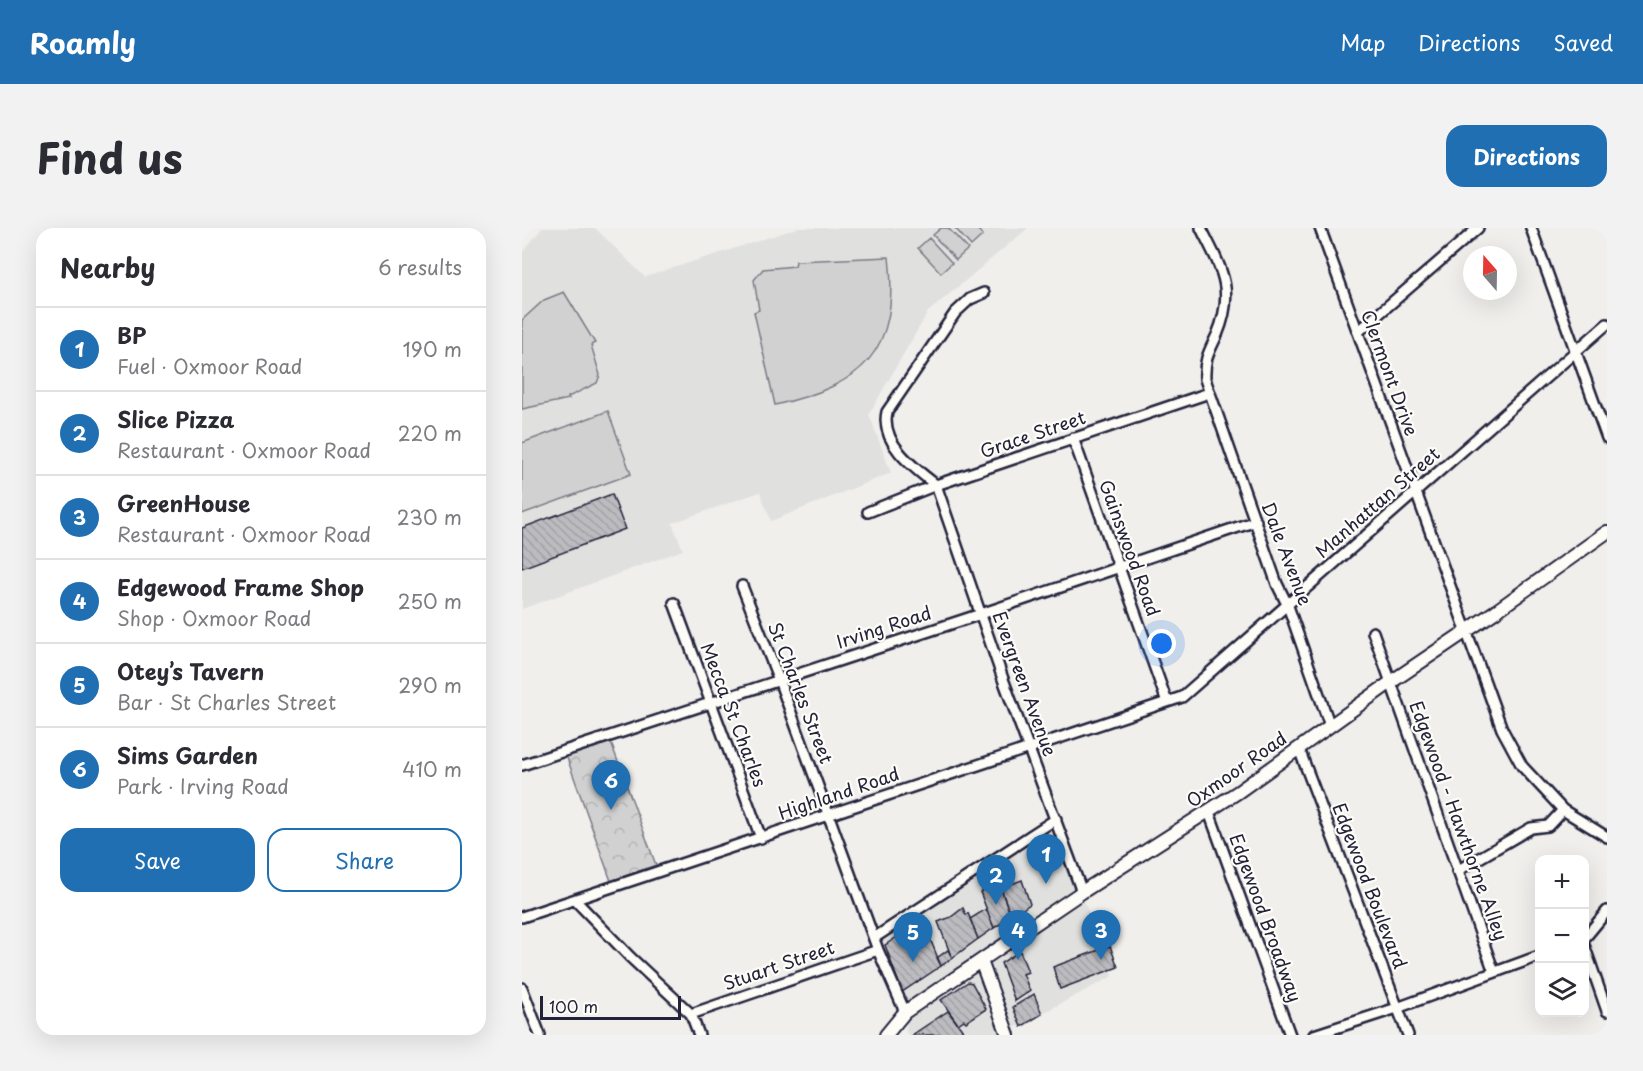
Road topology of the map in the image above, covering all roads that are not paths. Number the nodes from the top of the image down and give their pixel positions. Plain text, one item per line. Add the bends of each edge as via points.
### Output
1 (1201, 228) edge
2 (1320, 228) edge
3 (1478, 228) edge
4 (1531, 228) edge
5 (984, 293) dead end
6 (1607, 324) edge
7 (1359, 331) junction
8 (1575, 351) junction
9 (1209, 393) junction
10 (1073, 438) junction
11 (1607, 438) edge
12 (936, 485) junction
13 (1415, 493) junction
14 (868, 512) dead end
15 (1256, 521) junction
16 (1607, 532) edge
17 (1120, 568) junction
18 (742, 586) dead end
19 (674, 603) dead end
20 (1288, 606) junction
21 (981, 614) junction
22 (1467, 630) junction
23 (1373, 632) dead end
24 (779, 680) junction
25 (1391, 682) junction
26 (1167, 702) junction
27 (712, 704) junction
28 (1330, 726) junction
29 (1028, 747) junction
30 (1299, 749) junction
31 (522, 765) edge
32 (1563, 810) junction
33 (1209, 812) junction
34 (829, 815) junction
35 (1056, 819) junction
36 (1606, 834) edge
37 (761, 838) junction
38 (1457, 871) junction
39 (1082, 892) junction
40 (575, 900) junction
41 (1607, 911) edge
42 (522, 917) edge
43 (1589, 933) edge
44 (874, 938) junction
45 (878, 950) junction
46 (1535, 957) edge
47 (1589, 959) edge
48 (981, 961) junction
49 (1494, 972) junction
50 (522, 988) edge
51 (1397, 1008) junction
52 (1607, 1011) edge
53 (905, 1012) junction
54 (691, 1014) junction
55 (540, 1035) edge
56 (699, 1035) edge
57 (886, 1035) edge
58 (1008, 1035) edge
59 (1290, 1035) edge
60 (1314, 1035) edge
61 (1408, 1035) edge

1 - 9 street, Dale Avenue via 1224,276 1227,296 1224,315 1206,357
2 - 7 street, Clermont Drive
3 - 7 street
4 - 8 street
5 - 12 street via 970,299 955,313 887,412 888,435 914,467
6 - 8 street, Manhattan Street
7 - 13 street, Clermont Drive
8 - 11 street
8 - 13 street, Manhattan Street
9 - 10 street, Grace Street
9 - 15 street, Dale Avenue
10 - 12 street, Grace Street
10 - 17 street, Gainswood Road
12 - 14 street, Grace Street
12 - 21 street, Evergreen Avenue
13 - 20 street, Manhattan Street
13 - 22 street, Clermont Drive
15 - 17 street, Irving Road
15 - 20 street, Dale Avenue
16 - 22 main road, Oxmoor Road
17 - 21 street, Irving Road
17 - 26 street, Gainswood Road
18 - 24 street, St Charles Street
19 - 27 street, Mecca St Charles
20 - 26 street, Manhattan Street via 1182,697
20 - 28 street, Dale Avenue
21 - 24 street, Irving Road
21 - 29 street, Evergreen Avenue
22 - 25 main road, Oxmoor Road
22 - 32 street, Clermont Drive via 1502,729 1522,766
23 - 25 street, Edgewood - Hawthorne Alley
24 - 27 street, Irving Road
24 - 34 street, St Charles Street
25 - 28 main road, Oxmoor Road
25 - 38 street, Edgewood - Hawthorne Alley
26 - 29 street, Highland Road
27 - 31 street, Irving Road
27 - 37 street, Mecca St Charles
28 - 30 main road, Oxmoor Road
29 - 34 street, Highland Road
29 - 35 street, Evergreen Avenue
30 - 33 main road, Oxmoor Road
30 - 51 street, Edgewood Boulevard
32 - 36 street, Clermont Drive
32 - 38 street via 1548,826 1531,828
33 - 39 main road, Oxmoor Road
33 - 59 street, Edgewood Broadway
34 - 37 street, Highland Road
34 - 44 street, St Charles Street
35 - 39 street, Evergreen Avenue
35 - 44 street
37 - 40 street, Highland Road
38 - 49 street, Edgewood - Hawthorne Alley
39 - 48 main road, Oxmoor Road
40 - 42 street, Highland Road
40 - 54 street
41 - 43 street
44 - 45 street, St Charles Street
45 - 53 street, St Charles Street
45 - 54 street, Stuart Street
46 - 49 street
47 - 52 street
48 - 53 main road, Oxmoor Road
48 - 58 main road
49 - 51 street
50 - 55 street
51 - 60 street
51 - 61 street, Edgewood Boulevard
53 - 57 main road, Oxmoor Road
54 - 56 street

